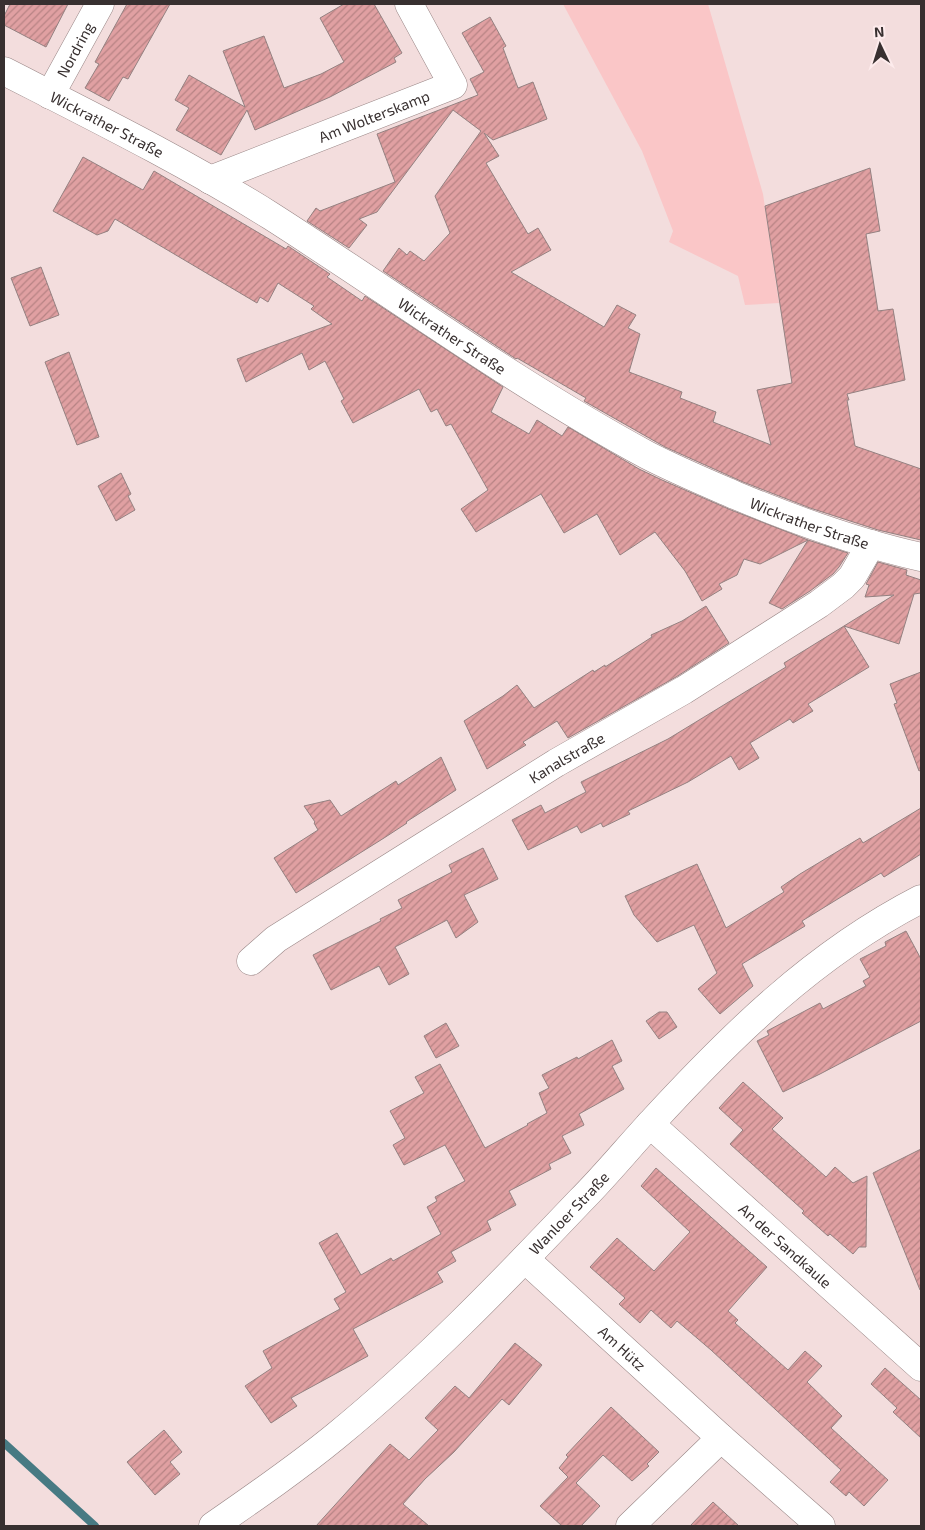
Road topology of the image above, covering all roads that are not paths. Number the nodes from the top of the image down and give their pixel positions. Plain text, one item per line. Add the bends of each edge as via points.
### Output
1 (100, 4) edge
2 (409, 4) edge
3 (4, 71) edge
4 (50, 94) junction
5 (210, 180) junction
6 (871, 544) junction
7 (921, 557) edge
8 (921, 899) edge
9 (251, 961) dead end
10 (650, 1124) junction
11 (525, 1259) junction
12 (921, 1366) edge
13 (721, 1438) junction
14 (213, 1526) edge
15 (630, 1526) edge
16 (821, 1526) edge

1 - 4 street, Nordring
2 - 5 street, Am Wolterskamp via 453,85
3 - 4 street, Wickrather Straße
4 - 5 street, Wickrather Straße
5 - 6 street, Wickrather Straße via 536,390 648,456 769,509
6 - 7 street, Wickrather Straße
6 - 9 street, Kanalstraße via 852,577 819,604 684,690 556,763 276,939
8 - 10 street, Wanloer Straße via 850,940 794,982 726,1044
10 - 11 street, Wanloer Straße
10 - 12 street, An der Sandkaule
11 - 13 street, Am Hütz
11 - 14 street, Wanloer Straße via 426,1357 336,1436
13 - 15 street
13 - 16 street, Am Hütz

